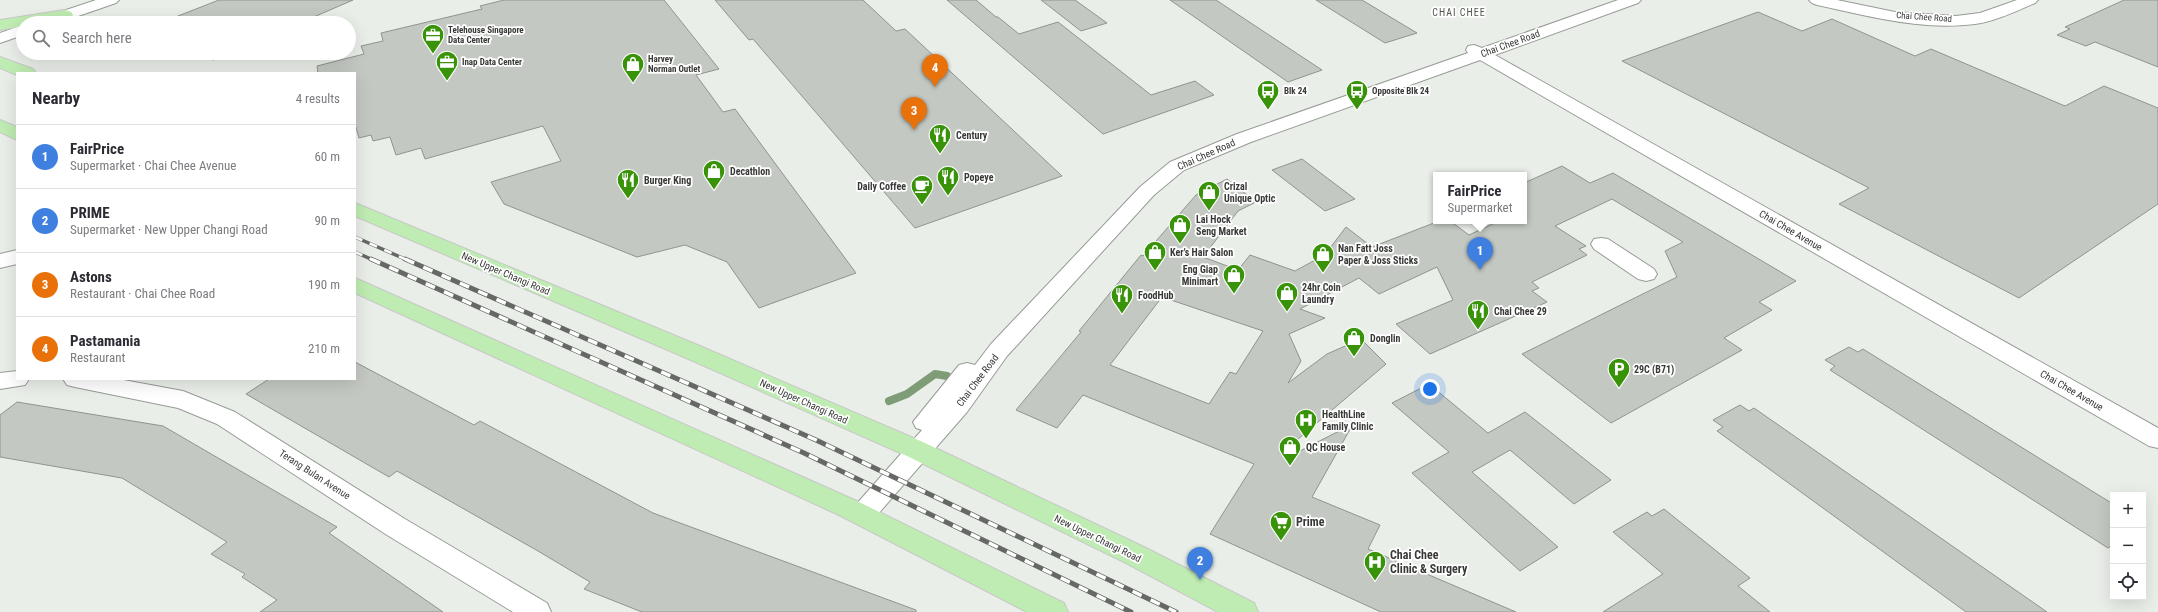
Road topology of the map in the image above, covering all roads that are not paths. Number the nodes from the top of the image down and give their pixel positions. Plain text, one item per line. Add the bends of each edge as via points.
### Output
1 (111, 0) edge
2 (1616, 0) edge
3 (1633, 0) edge
4 (1817, 0) edge
5 (1840, 0) edge
6 (1999, 0) edge
7 (2030, 0) edge
8 (65, 15) junction
9 (58, 16) edge
10 (62, 16) edge
11 (16, 23) edge
12 (0, 25) edge
13 (16, 32) edge
14 (0, 38) edge
15 (1477, 52) junction
16 (0, 62) edge
17 (25, 72) edge
18 (0, 125) edge
19 (16, 133) edge
20 (356, 209) edge
21 (1601, 244) dead end
22 (16, 257) edge
23 (0, 261) edge
24 (1646, 274) dead end
25 (356, 285) edge
26 (16, 379) edge
27 (80, 380) edge
28 (0, 381) edge
29 (2158, 439) edge
30 (912, 448) junction
31 (856, 512) junction
32 (537, 612) edge
33 (1054, 612) edge
34 (1244, 612) edge

1 - 8 street
2 - 15 street, Chai Chee Road
3 - 15 street, Chai Chee Road
4 - 7 street, Chai Chee Road via 1897,16 1953,20 1976,19
5 - 6 street, Chai Chee Road via 1941,13 1977,9
8 - 9 main road
8 - 10 street
11 - 12 main road
13 - 14 street
15 - 29 street, Chai Chee Avenue
15 - 30 street, Chai Chee Road via 1237,133 1169,162 1138,188 988,346
16 - 17 main road
18 - 19 main road
20 - 30 main road, New Upper Changi Road
21 - 24 street
22 - 23 street
25 - 31 main road
26 - 28 street
27 - 32 street, Terang Bulan Avenue via 184,400 226,418 396,527
30 - 31 street, Chai Chee Road
30 - 34 main road, New Upper Changi Road
31 - 33 main road

